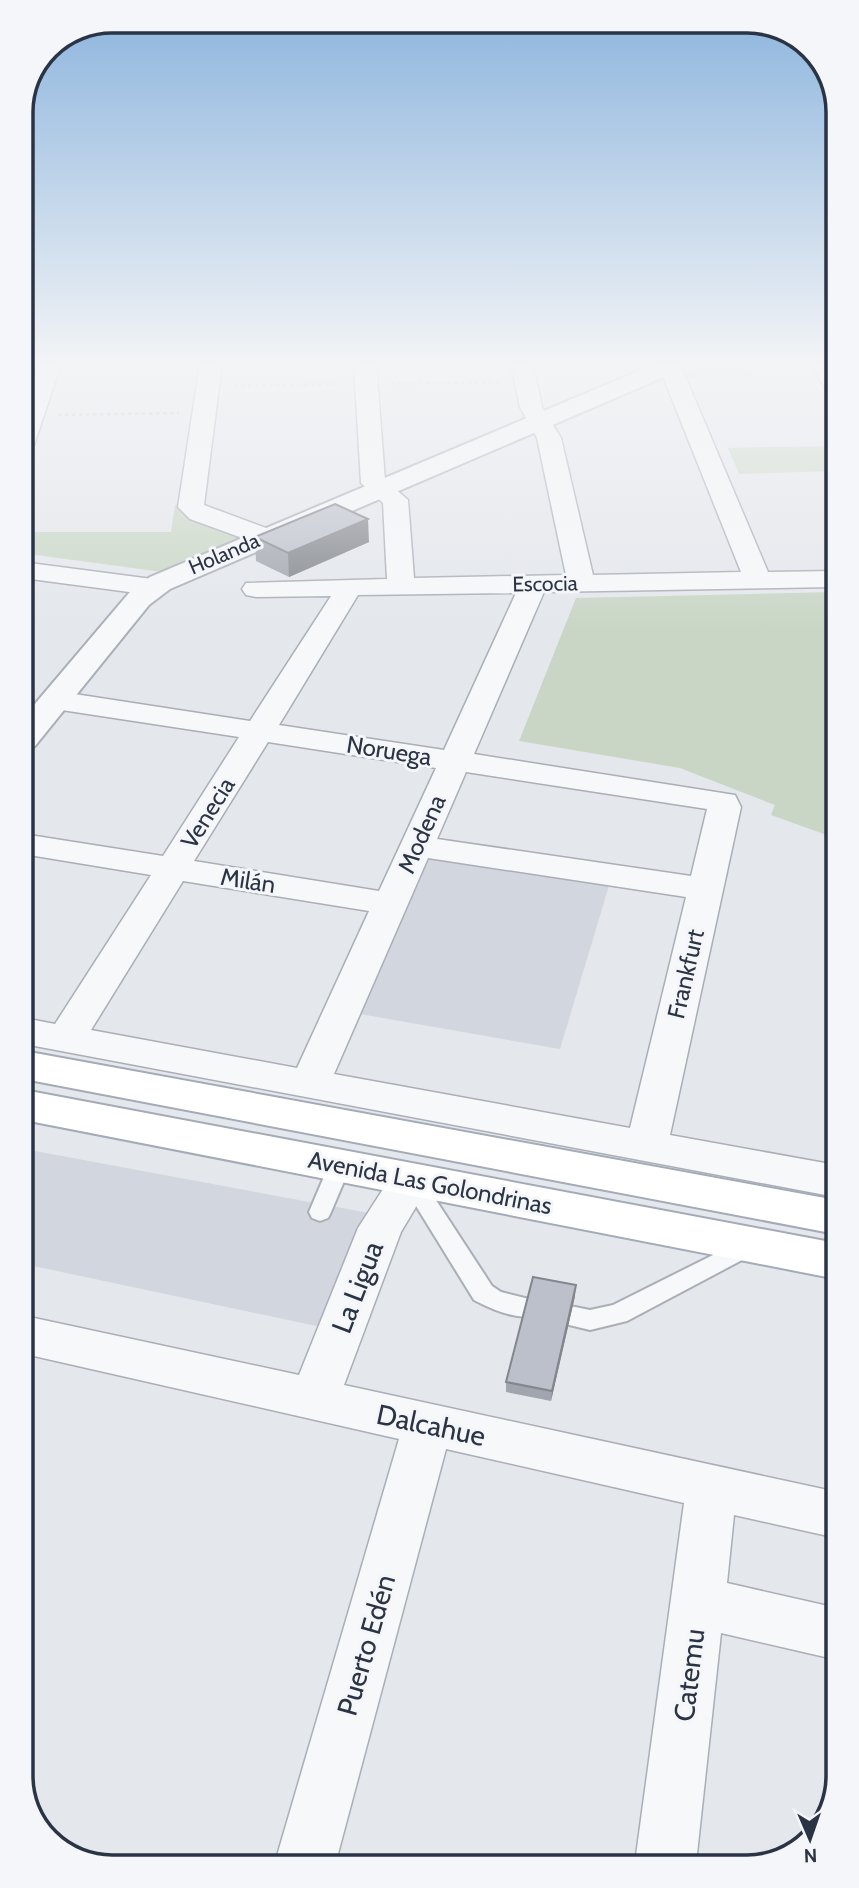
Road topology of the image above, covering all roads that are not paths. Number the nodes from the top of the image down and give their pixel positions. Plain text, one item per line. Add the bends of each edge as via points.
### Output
1 (199, 452) edge
2 (370, 452) edge
3 (468, 452) edge
4 (552, 452) edge
5 (706, 452) edge
6 (378, 490) junction
7 (265, 537) junction
8 (33, 571) edge
9 (826, 579) edge
10 (758, 580) junction
11 (581, 583) junction
12 (534, 584) junction
13 (401, 586) junction
14 (152, 587) junction
15 (350, 587) junction
16 (256, 589) dead end
17 (55, 700) junction
18 (33, 727) edge
19 (259, 731) junction
20 (455, 761) junction
21 (723, 802) joint
22 (33, 846) edge
23 (416, 846) junction
24 (173, 869) junction
25 (706, 889) junction
26 (391, 904) junction
27 (33, 1032) edge
28 (66, 1038) junction
29 (33, 1067) edge
30 (310, 1084) junction
31 (33, 1107) edge
32 (647, 1146) junction
33 (340, 1166) junction
34 (826, 1179) edge
35 (411, 1180) junction
36 (320, 1212) dead end
37 (826, 1215) edge
38 (751, 1245) junction
39 (826, 1259) edge
40 (528, 1308) edge
41 (570, 1316) edge
42 (33, 1337) edge
43 (314, 1399) junction
44 (428, 1424) junction
45 (712, 1487) junction
46 (826, 1513) edge
47 (698, 1602) junction
48 (826, 1631) edge
49 (307, 1855) edge
50 (666, 1855) edge

1 - 7 street via 191,507
2 - 6 street via 372,479
3 - 6 street, Holanda
4 - 11 street
5 - 10 street
6 - 7 street, Holanda
6 - 13 street via 395,500
7 - 14 street, Holanda
8 - 14 street
9 - 10 street, Escocia
10 - 11 street, Escocia
11 - 12 street, Escocia
12 - 13 street, Escocia
12 - 20 street, Modena
13 - 15 street, Escocia
14 - 17 street, Holanda
15 - 16 street, Escocia
15 - 19 street, Venecia
17 - 18 street, Holanda
17 - 19 street, Noruega
19 - 20 street, Noruega
19 - 24 street, Venecia
20 - 21 street, Noruega
20 - 23 street, Modena
21 - 25 street, Frankfurt
22 - 24 street, Milán
23 - 25 street
23 - 26 street, Modena
24 - 26 street, Milán
24 - 28 street, Venecia
25 - 32 street, Frankfurt
26 - 30 street, Modena
27 - 28 street
28 - 30 street
29 - 37 main road, Avenida Las Golondrinas
30 - 32 street
31 - 33 main road, Avenida Las Golondrinas
32 - 34 street
33 - 35 main road, Avenida Las Golondrinas
33 - 36 lane
35 - 38 main road, Avenida Las Golondrinas
35 - 40 lane via 484,1293
35 - 43 street, La Ligua via 380,1228
38 - 39 main road, Avenida Las Golondrinas
38 - 41 lane via 618,1314 590,1320
42 - 43 street, Dalcahue
43 - 44 street, Dalcahue
44 - 45 street, Dalcahue
44 - 49 street, Puerto Edén
45 - 46 street, Dalcahue
45 - 47 street, Catemu
47 - 48 street
47 - 50 street, Catemu

